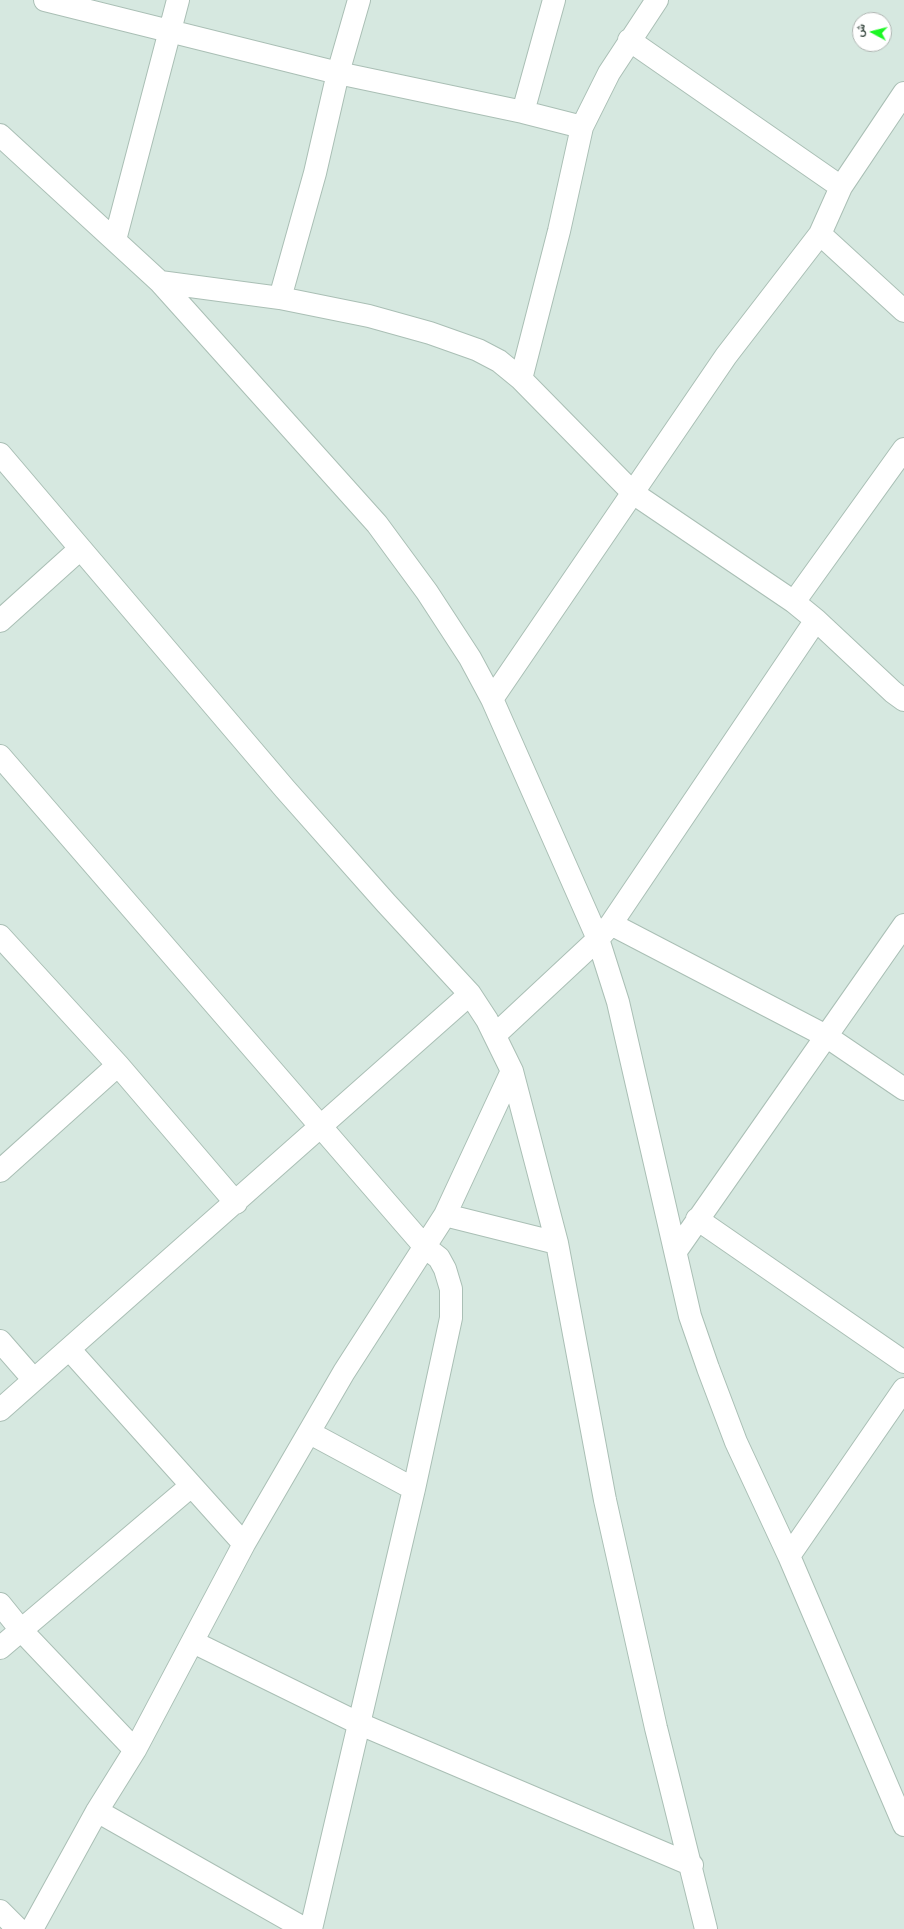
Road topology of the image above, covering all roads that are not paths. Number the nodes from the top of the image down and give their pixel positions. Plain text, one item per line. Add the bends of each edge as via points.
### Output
1 (45, 0) edge
2 (178, 0) edge
3 (359, 0) edge
4 (554, 0) edge
5 (657, 0) edge
6 (169, 31) junction
7 (629, 40) junction
8 (338, 73) junction
9 (904, 93) edge
10 (523, 112) junction
11 (582, 127) junction
12 (0, 135) edge
13 (842, 187) junction
14 (820, 234) junction
15 (115, 240) junction
16 (160, 282) junction
17 (280, 298) junction
18 (904, 311) edge
19 (520, 379) junction
20 (904, 449) edge
21 (0, 454) edge
22 (633, 493) junction
23 (80, 549) junction
24 (794, 602) junction
25 (816, 620) junction
26 (0, 621) edge
27 (492, 699) junction
28 (904, 700) edge
29 (0, 756) edge
30 (904, 924) edge
31 (605, 932) junction
32 (0, 936) edge
33 (470, 994) junction
34 (495, 1035) junction
35 (826, 1036) junction
36 (118, 1065) junction
37 (512, 1071) junction
38 (904, 1089) edge
39 (321, 1128) junction
40 (0, 1171) edge
41 (236, 1203) junction
42 (445, 1215) junction
43 (697, 1220) junction
44 (557, 1243) junction
45 (425, 1247) junction
46 (676, 1251) junction
47 (0, 1341) edge
48 (70, 1350) junction
49 (904, 1362) edge
50 (34, 1380) junction
51 (904, 1389) edge
52 (0, 1410) edge
53 (310, 1433) junction
54 (191, 1486) junction
55 (414, 1489) junction
56 (244, 1544) junction
57 (789, 1556) junction
58 (0, 1604) edge
59 (21, 1630) junction
60 (193, 1642) junction
61 (0, 1648) edge
62 (360, 1724) junction
63 (135, 1750) junction
64 (96, 1811) junction
65 (904, 1825) edge
66 (692, 1865) junction
67 (0, 1911) edge
68 (18, 1929) edge
69 (32, 1929) edge
70 (305, 1929) edge
71 (312, 1929) edge
72 (706, 1929) edge

1 - 6 street
2 - 6 street
3 - 8 street
4 - 10 street
5 - 7 street
6 - 8 street
6 - 15 street
7 - 11 street
7 - 13 street
8 - 10 street
8 - 17 street via 315,173
9 - 13 street
10 - 11 street
11 - 19 street via 559,231
12 - 15 street
13 - 14 street
14 - 18 street
14 - 22 street via 726,356
15 - 16 street
16 - 17 street
16 - 27 street via 377,524 427,592 470,658
17 - 19 street via 369,316 430,332 478,350 499,361
19 - 22 street
20 - 24 street
21 - 23 street
22 - 24 street
22 - 27 street
23 - 26 street
23 - 33 street via 285,790
24 - 25 street
25 - 28 street via 892,692
25 - 31 street
27 - 31 street
29 - 39 street
30 - 35 street
31 - 34 street
31 - 35 street
31 - 46 street via 618,1002
32 - 36 street
33 - 34 street
33 - 39 street
34 - 37 street
35 - 38 street
35 - 43 street
36 - 40 street
36 - 41 street
37 - 42 street
37 - 44 street
39 - 41 street
39 - 45 street
41 - 48 street
42 - 44 street
42 - 45 street
43 - 46 street
43 - 49 street
44 - 66 street via 605,1500 656,1728
45 - 53 street via 344,1372
45 - 55 street via 439,1258 445,1269 451,1289 451,1318
46 - 57 street via 690,1316 733,1435
47 - 50 street
48 - 50 street
48 - 54 street
50 - 52 street
51 - 57 street
53 - 55 street
53 - 56 street
54 - 56 street
54 - 59 street
55 - 62 street
56 - 60 street
57 - 65 street
58 - 59 street
59 - 61 street
59 - 63 street
60 - 62 street
60 - 63 street
62 - 66 street
62 - 71 street
63 - 64 street
64 - 69 street
64 - 70 street
66 - 72 street
67 - 68 street

